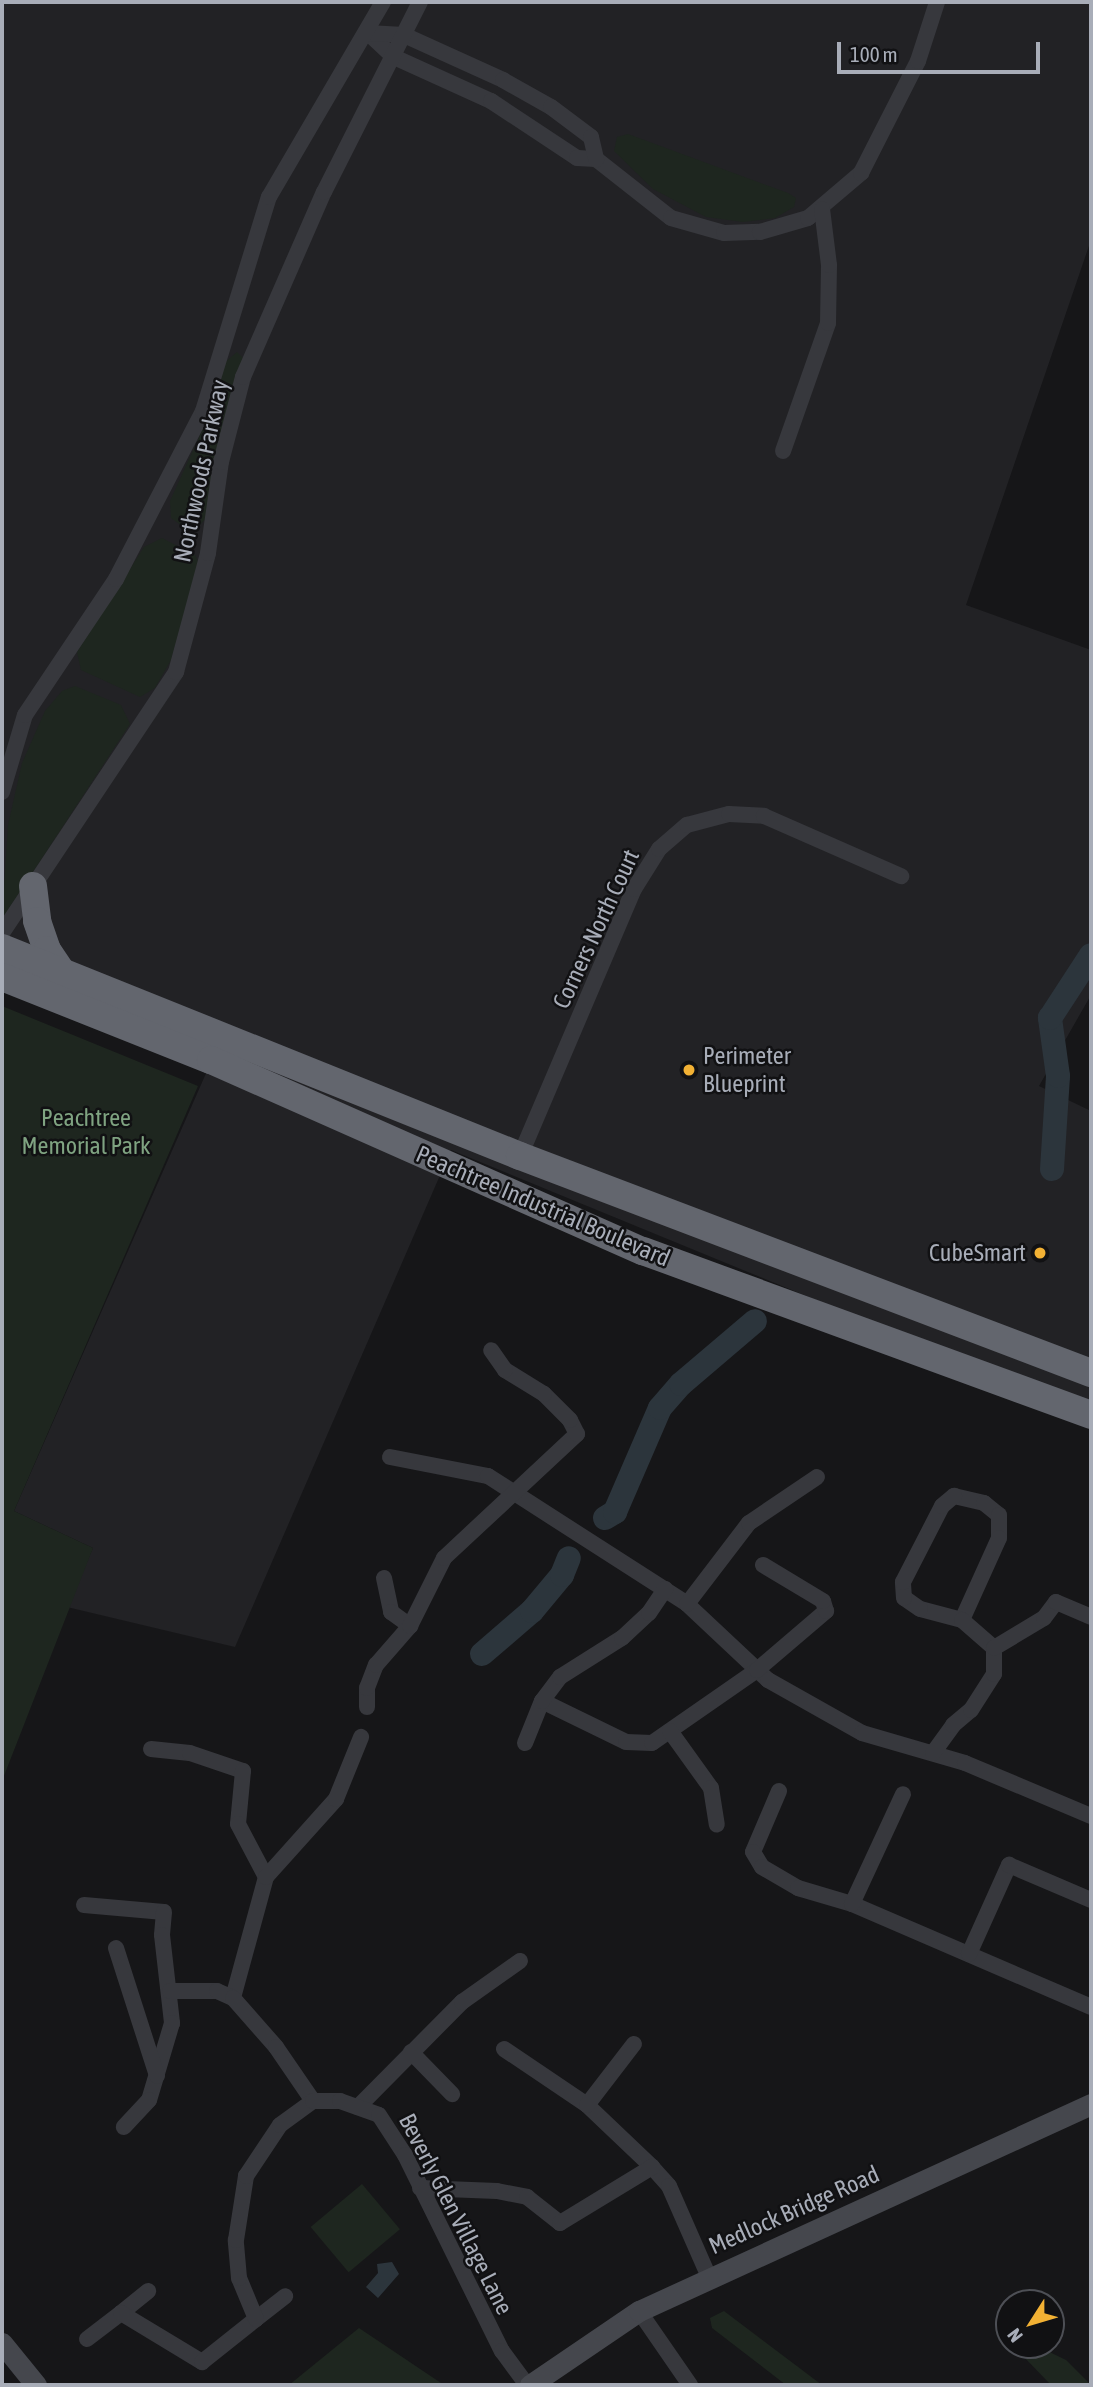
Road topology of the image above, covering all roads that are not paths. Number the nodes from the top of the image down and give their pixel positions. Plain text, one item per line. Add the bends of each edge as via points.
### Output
1 (383, 2) edge
2 (420, 2) edge
3 (937, 2) edge
4 (368, 33) junction
5 (404, 35) junction
6 (394, 57) junction
7 (596, 159) junction
8 (822, 209) junction
9 (783, 451) dead end
10 (2, 792) edge
11 (901, 876) dead end
12 (33, 886) junction
13 (2, 933) edge
14 (2, 948) edge
15 (61, 971) junction
16 (2, 977) edge
17 (520, 1156) junction
18 (491, 1350) dead end
19 (1091, 1373) edge
20 (1091, 1415) edge
21 (390, 1457) dead end
22 (817, 1477) dead end
23 (513, 1494) junction
24 (763, 1565) dead end
25 (384, 1578) dead end
26 (665, 1589) junction
27 (687, 1604) junction
28 (1091, 1617) edge
29 (962, 1620) junction
30 (410, 1626) junction
31 (994, 1648) junction
32 (757, 1670) junction
33 (542, 1701) junction
34 (368, 1707) dead end
35 (670, 1731) junction
36 (361, 1737) dead end
37 (525, 1743) dead end
38 (151, 1749) dead end
39 (933, 1754) junction
40 (779, 1791) dead end
41 (903, 1794) dead end
42 (1091, 1816) edge
43 (717, 1825) dead end
44 (266, 1877) junction
45 (1091, 1900) edge
46 (852, 1904) junction
47 (84, 1905) dead end
48 (116, 1948) dead end
49 (969, 1954) junction
50 (520, 1961) dead end
51 (170, 1991) junction
52 (233, 1998) junction
53 (1091, 2007) edge
54 (634, 2044) dead end
55 (504, 2049) dead end
56 (411, 2052) junction
57 (157, 2076) junction
58 (452, 2094) dead end
59 (313, 2101) junction
60 (1091, 2104) edge
61 (587, 2105) junction
62 (358, 2107) junction
63 (124, 2127) dead end
64 (652, 2167) junction
65 (420, 2188) junction
66 (709, 2277) junction
67 (148, 2291) dead end
68 (285, 2295) dead end
69 (639, 2311) junction
70 (121, 2313) junction
71 (256, 2319) junction
72 (87, 2339) dead end
73 (2, 2343) edge
74 (36, 2385) edge
75 (529, 2385) edge
76 (690, 2385) edge

1 - 4 street, Northwoods Parkway
2 - 5 street, Northwoods Parkway
3 - 8 street via 918,61 886,128 861,173
4 - 5 street
4 - 6 street
4 - 10 street, Northwoods Parkway via 270,197 203,411 116,579 25,715
5 - 6 street, Northwoods Parkway
5 - 7 street via 551,107 591,138
6 - 7 street via 491,101 577,158
6 - 12 street, Northwoods Parkway via 324,192 243,377 221,462 208,553 176,672
7 - 8 street via 646,202 694,227 760,232
8 - 9 street via 829,265 828,323
11 - 17 street, Corners North Court via 764,816 729,814 687,825 659,849 634,889
12 - 13 street, Northwoods Parkway
12 - 15 highway via 37,921 47,950
14 - 15 highway, Peachtree Industrial Boulevard
15 - 17 highway, Peachtree Industrial Boulevard
16 - 20 highway, Peachtree Industrial Boulevard via 211,1060 643,1251
17 - 19 highway, Peachtree Industrial Boulevard
18 - 23 street via 505,1370 544,1394 570,1420 577,1434
21 - 23 street via 488,1476
22 - 27 street via 749,1523
23 - 26 street
23 - 30 street via 455,1543
24 - 32 street via 823,1601 826,1611
25 - 30 street via 391,1612
26 - 27 street
26 - 33 street via 631,1629 560,1677
27 - 32 street
28 - 31 street via 1056,1602 1044,1618
29 - 29 street via 920,1609 904,1598 903,1582 942,1506 954,1496 984,1503 999,1515 999,1538
29 - 31 street
30 - 34 street via 376,1665 368,1688
31 - 39 street via 994,1674 971,1710 953,1725
32 - 35 street
32 - 39 street via 862,1732
33 - 35 street via 626,1742 652,1743
33 - 37 street
35 - 43 street via 711,1788
36 - 44 street via 336,1799
38 - 44 street via 190,1753 243,1771 238,1824
39 - 42 street
40 - 46 street via 753,1852 762,1867 798,1888
41 - 46 street
44 - 52 street
45 - 49 street via 1010,1865
46 - 49 street
47 - 51 street via 164,1912 162,1935
48 - 57 street
49 - 53 street
50 - 56 street via 462,2002
51 - 52 street via 217,1992
51 - 57 street via 173,2023
52 - 59 street via 276,2047
54 - 61 street
55 - 61 street
56 - 58 street
56 - 62 street
57 - 63 street via 149,2100
59 - 62 street, Beverly Glen Village Lane via 340,2101
59 - 71 street via 280,2125 246,2176 236,2241 239,2278
60 - 66 main road, Medlock Bridge Road
61 - 64 street
62 - 65 street, Beverly Glen Village Lane via 379,2115
64 - 65 street via 560,2223 527,2197
64 - 66 street via 669,2186
65 - 75 street, Beverly Glen Village Lane via 502,2351
66 - 69 main road, Medlock Bridge Road
67 - 70 street
68 - 71 street
69 - 75 main road, Medlock Bridge Road
69 - 76 street
70 - 71 street via 202,2362
70 - 72 street
73 - 74 main road

